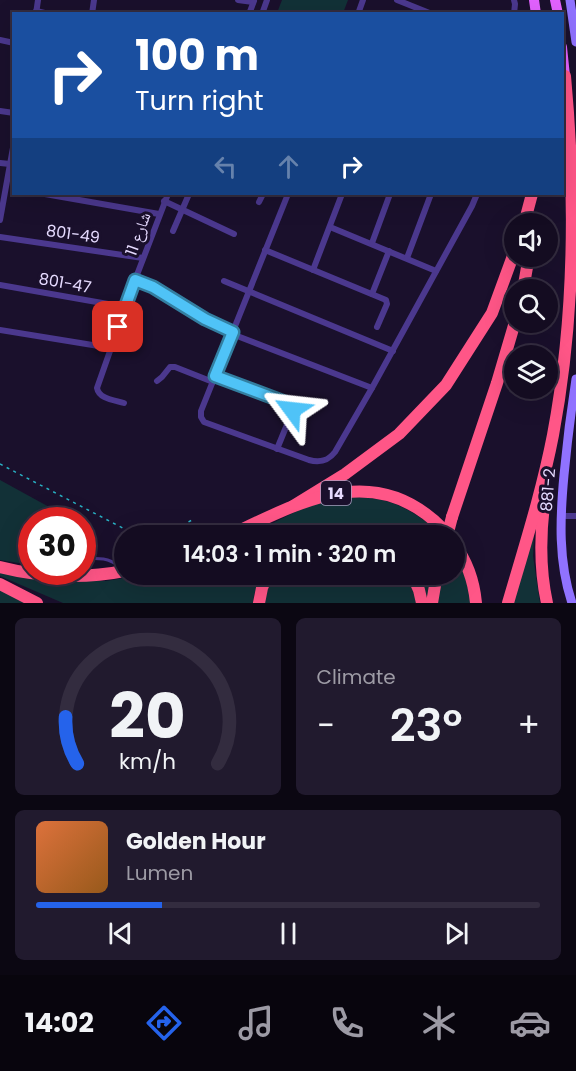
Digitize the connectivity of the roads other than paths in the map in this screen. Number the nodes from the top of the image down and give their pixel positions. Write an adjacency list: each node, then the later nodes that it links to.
1 (38, 0): 6 (street)
2 (238, 0): 5 (street)
3 (397, 0): 7 (street)
4 (570, 0): 8 (street)
5 (254, 1)
6 (36, 12)
7 (427, 12)
8 (576, 42)
9 (564, 62): 10 (main road)
10 (566, 76): 64 (highway)
11 (12, 153): 13 (street)
12 (0, 163): 13 (street)
13 (10, 164): 14 (street)
14 (6, 186): 15 (street); 30 (street)
15 (12, 188)
16 (51, 195): 33 (street)
17 (167, 195): 27 (street, شارع 11)
18 (189, 195): 29 (street)
19 (262, 195): 28 (street)
20 (288, 195): 40 (street)
21 (342, 195): 35 (street)
22 (390, 195): 39 (street)
23 (431, 195): 43 (street)
24 (477, 195): 46 (street)
25 (534, 195): 31 (highway)
26 (534, 195): 32 (highway)
27 (164, 201): 29 (street); 33 (street, شارع 11)
28 (259, 202)
29 (182, 210): 36 (street); 37 (street)
30 (1, 211): 34 (street)
31 (528, 213)
32 (533, 213)
33 (159, 214): 42 (street, شارع 11)
34 (0, 220)
35 (330, 227): 39 (street); 45 (street)
36 (173, 231)
37 (234, 234)
38 (0, 237): 42 (street, 801-49)
39 (372, 243): 41 (street)
40 (266, 250): 45 (street); 50 (street)
41 (389, 251): 43 (street); 51 (street)
42 (143, 258): 47 (street, شارع 11)
43 (407, 258): 46 (street)
44 (509, 267): 66 (highway)
45 (313, 270): 51 (street)
46 (436, 271): 58 (street)
47 (135, 280): 52 (street, شارع 11); 55 (street)
48 (224, 281): 50 (street)
49 (0, 285): 52 (street, 801-47)
50 (248, 292): 55 (street); 58 (street)
51 (372, 294): 53 (street)
52 (125, 307): 57 (street, شارع 11)
53 (377, 327)
54 (0, 330): 57 (street)
55 (232, 333): 59 (street); 62 (street)
56 (512, 333): 71 (highway, bridge)
57 (111, 348): 63 (street, شارع 11)
58 (393, 351): 62 (street)
59 (214, 379): 61 (street); 65 (street); 65 (street)
60 (576, 379): 67 (street, 881-2)
61 (157, 381)
62 (372, 388): 65 (street)
63 (124, 403)
64 (553, 435): 88 (highway); 89 (highway)
65 (277, 449)
66 (293, 506): 69 (highway, 14); 70 (highway, 14)
67 (561, 516): 68 (street); 90 (street, 881-2)
68 (576, 516)
69 (252, 525)
70 (437, 525)
71 (448, 525)
72 (96, 558): 73 (lane)
73 (114, 562)
74 (465, 563): 87 (highway)
75 (0, 567): 76 (highway)
76 (18, 570)
77 (114, 572): 78 (highway)
78 (96, 574)
79 (0, 585): 83 (highway)
80 (263, 585): 84 (highway)
81 (417, 585): 85 (highway)
82 (435, 585): 86 (highway)
83 (37, 603)
84 (259, 603)
85 (422, 603)
86 (432, 603)
87 (476, 603)
88 (508, 603)
89 (547, 603)
90 (572, 603)

